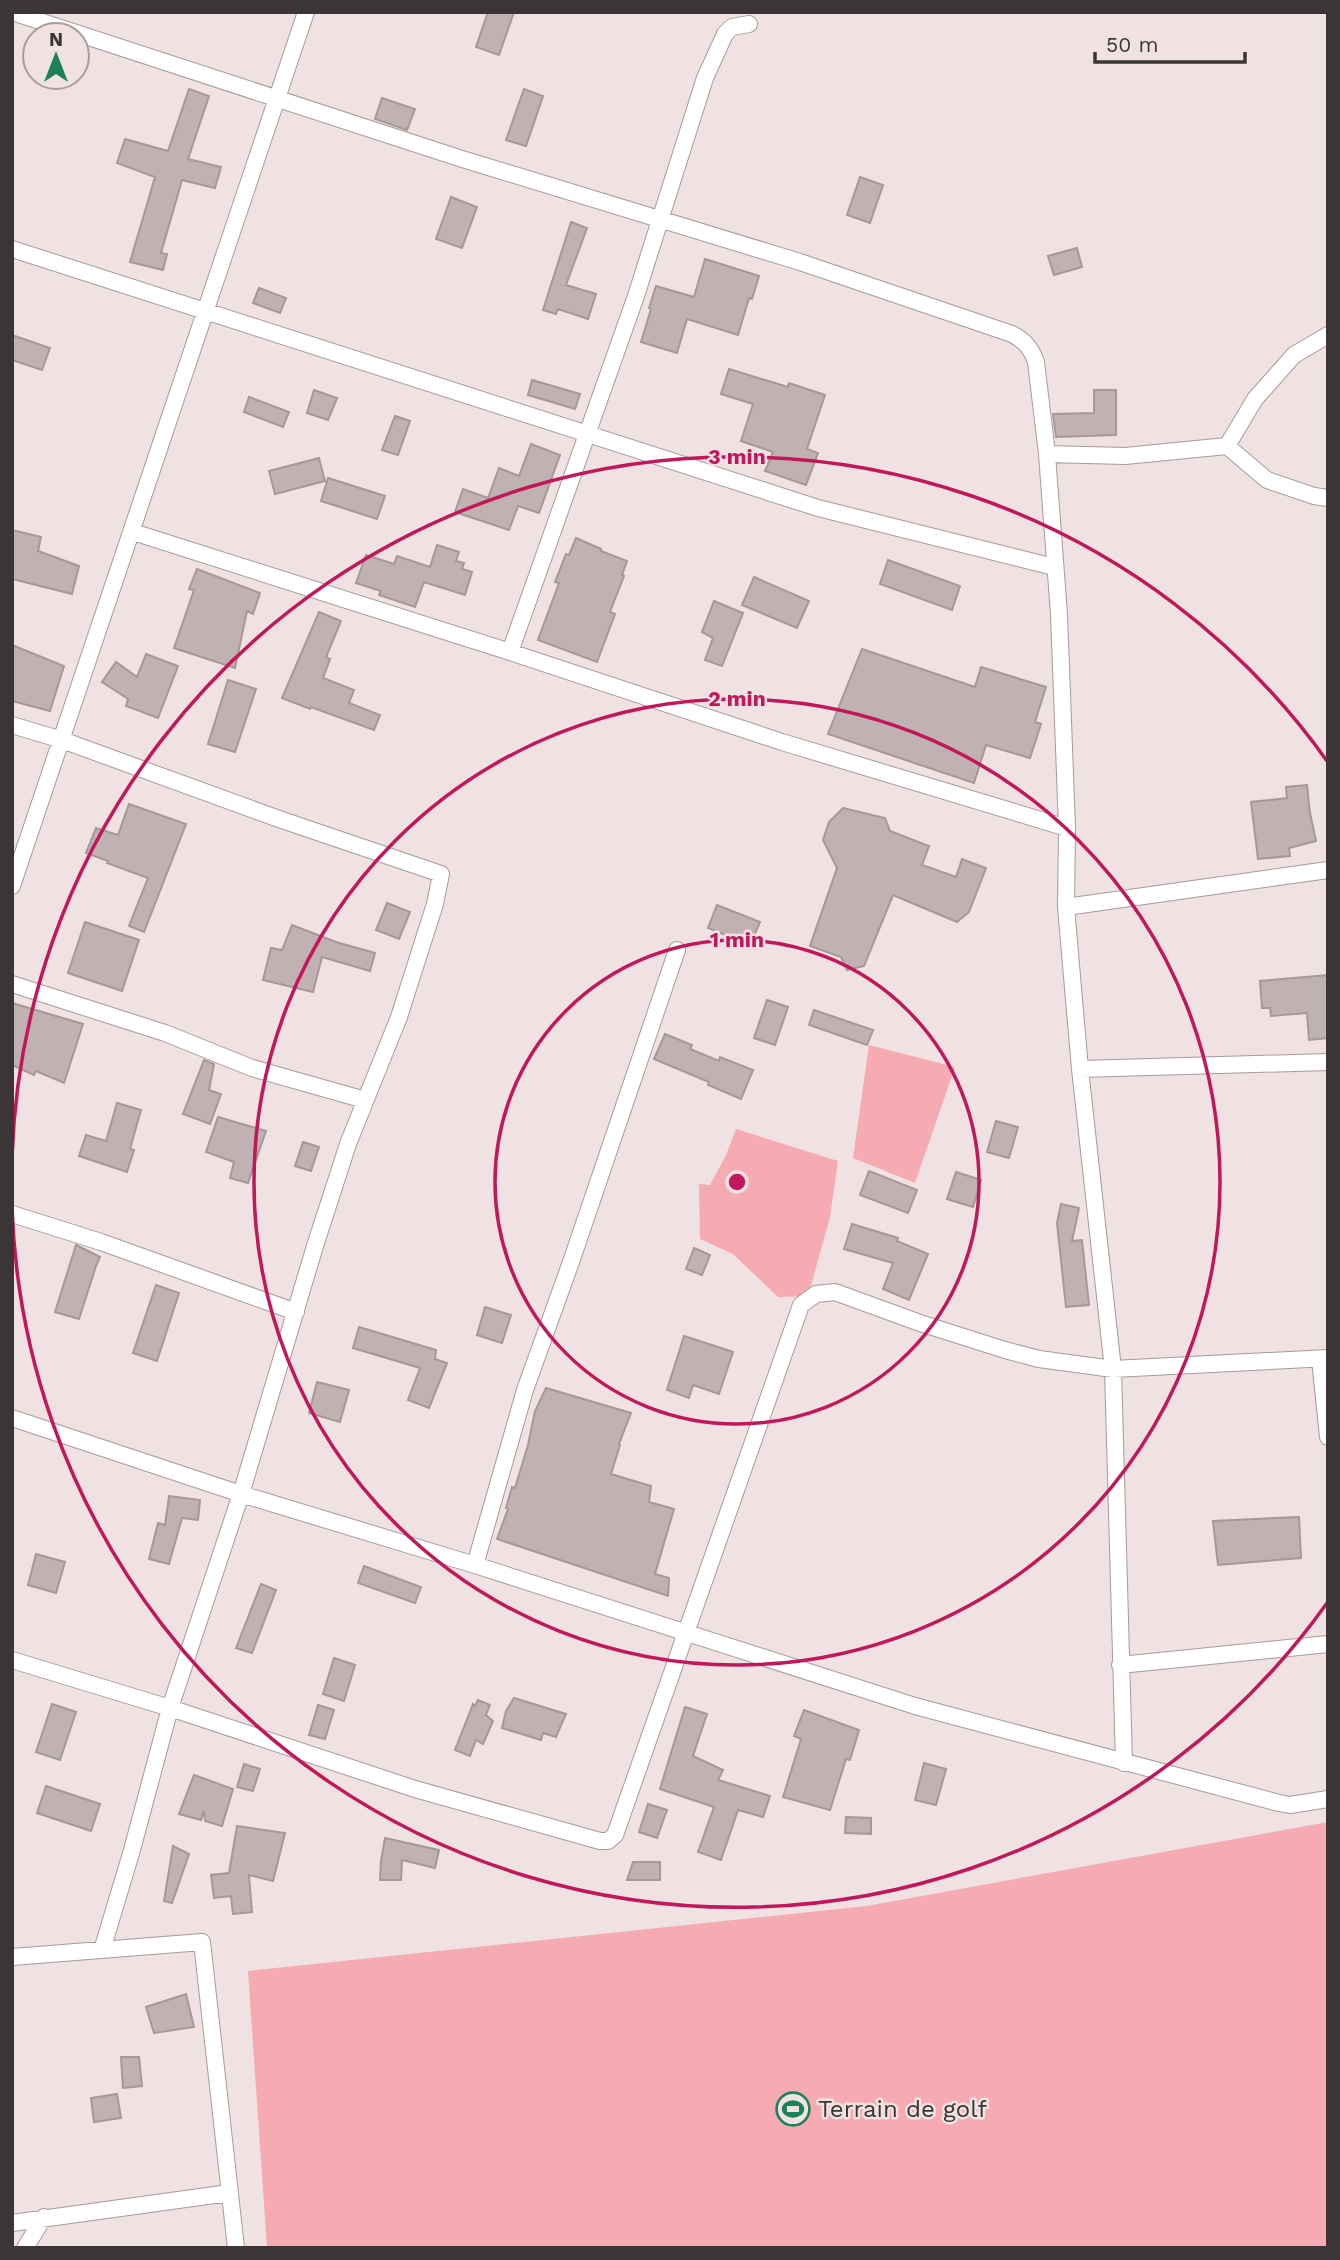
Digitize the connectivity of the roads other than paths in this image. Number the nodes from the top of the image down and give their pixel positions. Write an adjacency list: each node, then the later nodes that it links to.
1 (12, 12): 4 (street)
2 (306, 12): 4 (street)
3 (749, 24): 5 (street)
4 (278, 100): 5 (street); 7 (street)
5 (661, 219): 9 (street); 11 (street)
6 (12, 248): 7 (street)
7 (206, 310): 9 (street); 13 (street)
8 (1328, 335): 10 (street)
9 (588, 433): 14 (street); 15 (street)
10 (1227, 446): 11 (street); 12 (street)
11 (1047, 454): 14 (street)
12 (1328, 498)
13 (133, 532): 15 (street); 17 (street)
14 (1055, 567): 18 (street)
15 (510, 652): 18 (street)
16 (12, 725): 17 (street)
17 (62, 740): 20 (street); 26 (street)
18 (1067, 828): 21 (street)
19 (1328, 870): 21 (street)
20 (12, 886)
21 (1066, 907): 25 (street)
22 (677, 950): 34 (street)
23 (12, 985): 26 (street)
24 (1328, 1062): 25 (street)
25 (1080, 1069): 30 (street)
26 (365, 1100): 28 (street)
27 (12, 1214): 28 (street)
28 (296, 1312): 33 (street)
29 (1324, 1359): 30 (street); 32 (street)
30 (1113, 1368): 35 (street); 38 (street)
31 (12, 1418): 33 (street)
32 (1328, 1437)
33 (241, 1494): 34 (street); 39 (street)
34 (475, 1564): 35 (street)
35 (685, 1631): 39 (street); 40 (street)
36 (1328, 1644): 38 (street)
37 (12, 1660): 39 (street)
38 (1120, 1665): 40 (street)
39 (170, 1707): 42 (street)
40 (1124, 1763): 41 (street)
41 (1328, 1799)
42 (102, 1950): 43 (street); 44 (street)
43 (12, 1957)
44 (229, 2193): 45 (street); 48 (street)
45 (44, 2217): 46 (street); 47 (street)
46 (12, 2223)
47 (25, 2248)
48 (236, 2248)

